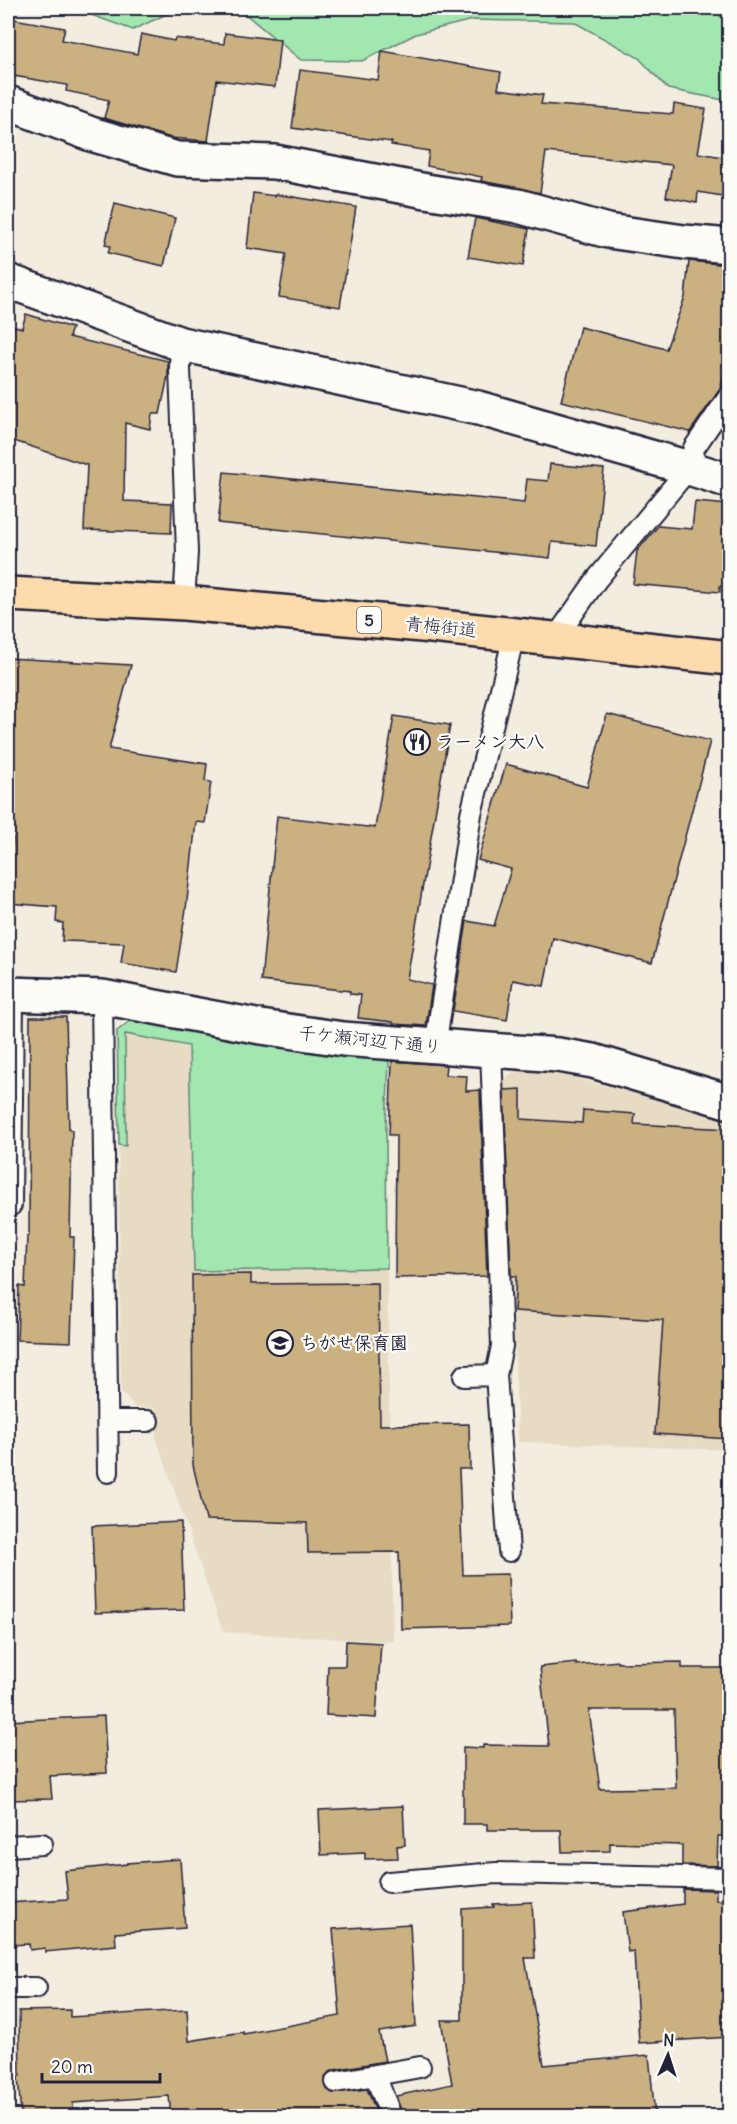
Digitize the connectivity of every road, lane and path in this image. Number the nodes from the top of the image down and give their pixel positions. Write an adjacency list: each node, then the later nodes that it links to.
1 (8, 103): 2 (street)
2 (729, 246)
3 (8, 281): 4 (street)
4 (181, 344): 6 (street); 9 (lane)
5 (729, 395): 6 (lane)
6 (689, 468): 7 (street); 11 (lane)
7 (729, 481)
8 (8, 594): 9 (main road, 青梅街道 / 5)
9 (184, 603): 10 (main road, 青梅街道 / 5)
10 (514, 635): 11 (main road, 青梅街道 / 5); 15 (lane)
11 (555, 639): 12 (main road, 青梅街道 / 5)
12 (729, 658)
13 (10, 994): 14 (street, 千ケ瀬河辺下通り); 18 (lane)
14 (102, 997): 15 (street, 千ケ瀬河辺下通り); 21 (lane)
15 (435, 1047): 16 (street, 千ケ瀬河辺下通り)
16 (491, 1050): 17 (street, 千ケ瀬河辺下通り); 19 (lane)
17 (729, 1102)
18 (11, 1205)
19 (496, 1375): 20 (lane); 24 (lane)
20 (464, 1376)
21 (108, 1421): 22 (lane); 23 (lane)
22 (148, 1421)
23 (108, 1472)
24 (509, 1551)
25 (42, 1844): 26 (lane)
26 (8, 1846)
27 (729, 1878): 28 (lane)
28 (389, 1882)
29 (8, 1988): 30 (lane)
30 (36, 1988)
31 (420, 2067): 32 (lane)
32 (375, 2075): 33 (lane); 34 (lane)
33 (336, 2082)
34 (392, 2116)

